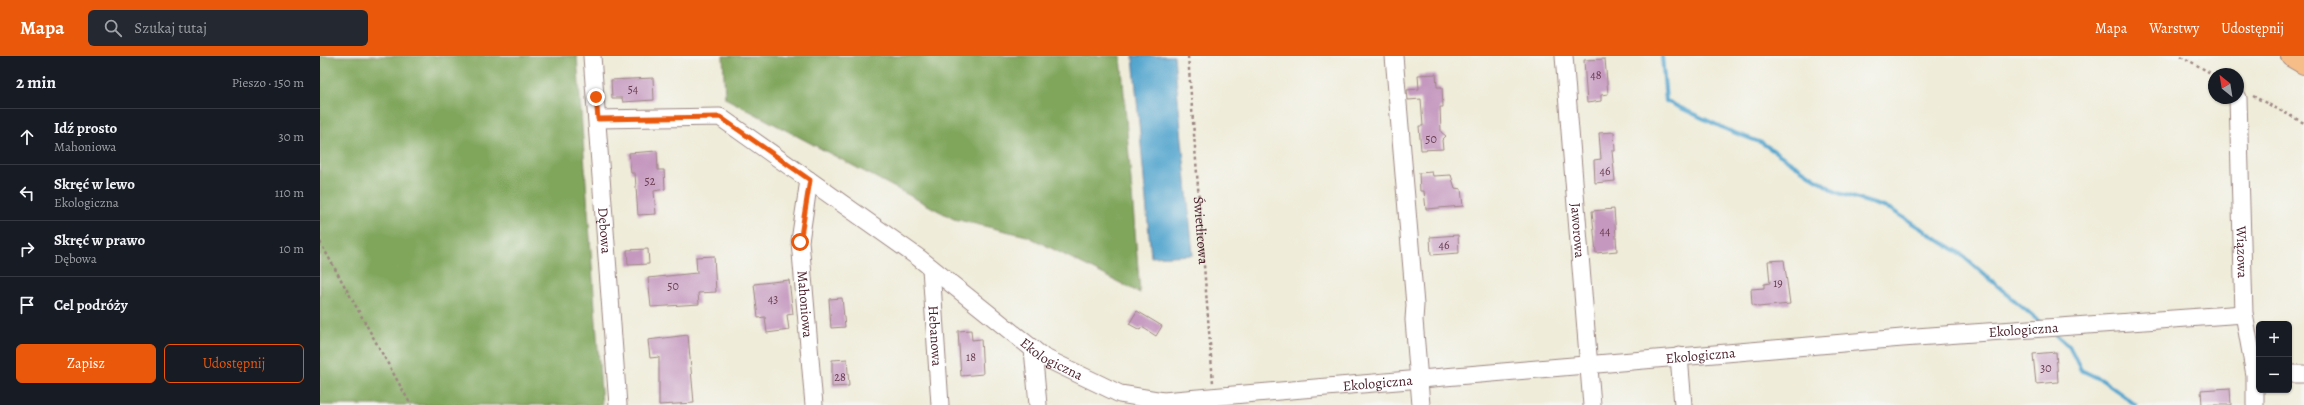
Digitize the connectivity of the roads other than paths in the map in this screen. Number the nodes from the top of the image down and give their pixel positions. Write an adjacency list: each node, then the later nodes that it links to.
1 (592, 56): 7 (street, Dębowa)
2 (1394, 56): 17 (street)
3 (1564, 56): 13 (street, Jaworowa)
4 (2292, 56): 5 (highway)
5 (2304, 63)
6 (2244, 104): 10 (street, Wiązowa)
7 (598, 119): 8 (street, Ekologiczna); 20 (street, Dębowa)
8 (810, 180): 9 (street, Ekologiczna); 21 (street, Mahoniowa)
9 (931, 268): 11 (street, Ekologiczna); 22 (street, Hebanowa)
10 (2244, 314): 12 (street, Ekologiczna); 14 (street, Wiązowa)
11 (1033, 349): 19 (street, Ekologiczna); 23 (street)
12 (1679, 356): 13 (street, Ekologiczna); 26 (street)
13 (1589, 364): 17 (street, Ekologiczna); 25 (street, Jaworowa)
14 (2256, 370)
15 (2292, 374): 16 (street)
16 (2304, 374)
17 (1419, 378): 19 (street, Ekologiczna); 24 (street)
18 (2256, 393): 27 (street, Wiązowa)
19 (1214, 401)
20 (618, 405)
21 (814, 405)
22 (940, 405)
23 (1038, 405)
24 (1421, 405)
25 (1592, 405)
26 (1683, 405)
27 (2256, 405)

